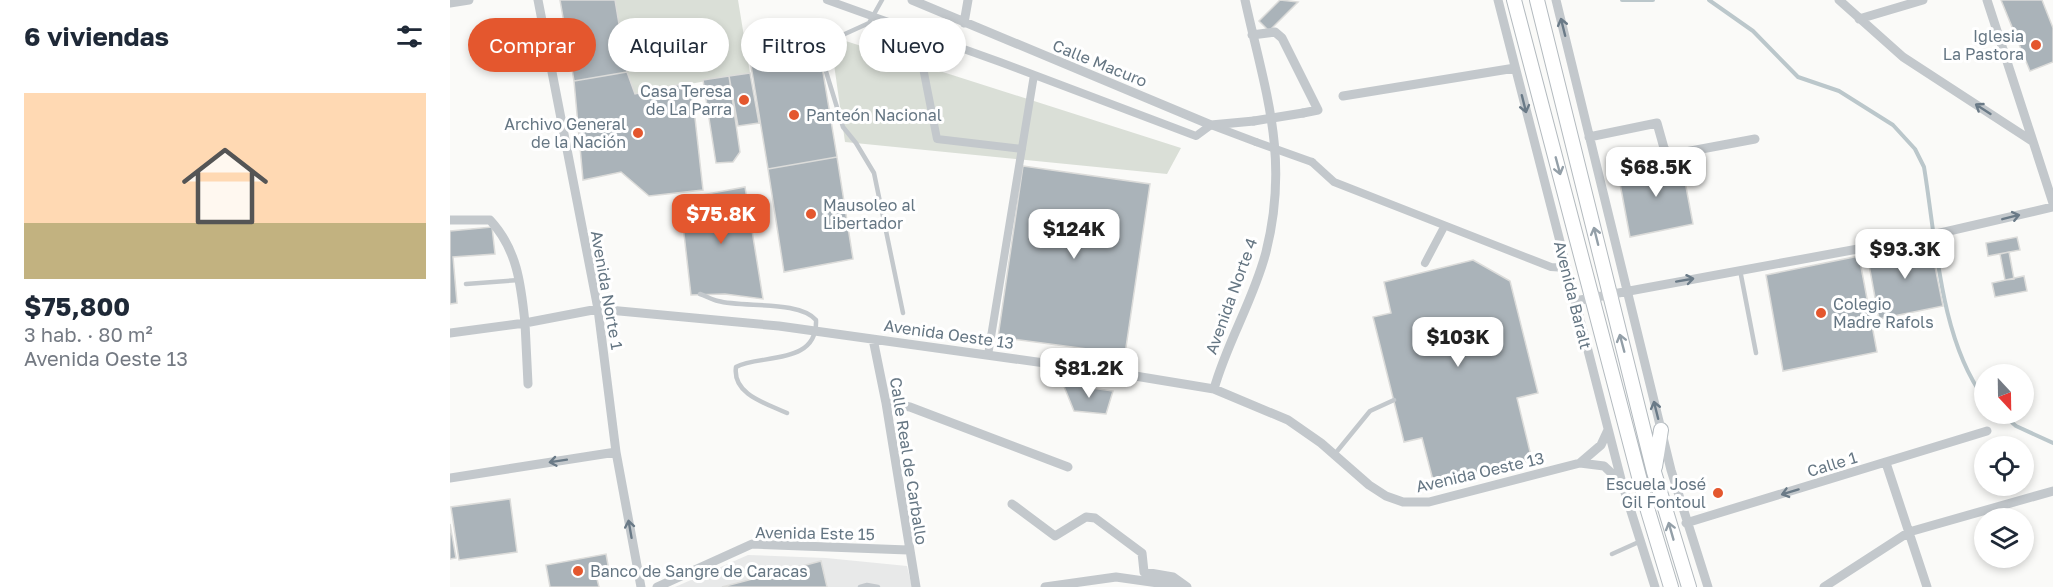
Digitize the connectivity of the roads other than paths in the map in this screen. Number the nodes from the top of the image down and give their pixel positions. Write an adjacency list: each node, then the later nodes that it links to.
1 (469, 0): 15 (street)
2 (538, 0): 46 (street, Avenida Norte 1)
3 (827, 0): 16 (street)
4 (882, 0): 16 (lane)
5 (912, 0): 18 (street, Calle Macuro)
6 (968, 0): 19 (street)
7 (1245, 0): 22 (street, Avenida Norte 4)
8 (1498, 0): 24 (street, Avenida Baralt)
9 (1515, 0): 44 (main road, Avenida Baralt, one-way to 44)
10 (1537, 0): 42 (main road, one-way to 10)
11 (1556, 0): 29 (street, one-way to 11)
12 (1839, 0): 20 (street)
13 (1923, 0): 20 (street)
14 (1987, 0): 31 (street)
15 (450, 3)
16 (873, 16): 17 (street); 47 (lane)
17 (878, 18)
18 (953, 18)
19 (965, 18)
20 (1859, 19): 31 (street, one-way to 20)
21 (966, 24): 28 (street, Calle Macuro)
22 (1252, 35): 28 (street, bridge); 55 (street, Avenida Norte 4)
23 (966, 50): 26 (street)
24 (1515, 68): 27 (street); 37 (street, Avenida Baralt, one-way to 37)
25 (924, 72): 32 (street)
26 (1034, 75): 28 (street); 32 (street)
27 (1343, 96)
28 (1211, 124): 35 (street, bridge)
29 (1589, 137): 30 (street); 41 (street)
30 (1755, 139)
31 (2032, 141): 33 (street)
32 (1022, 149): 53 (street)
33 (2053, 205): 38 (street, one-way to 33)
34 (450, 220): 39 (street)
35 (1444, 227): 36 (street); 37 (street)
36 (1425, 263)
37 (1566, 268): 45 (street, Avenida Baralt)
38 (1740, 270): 41 (street, one-way to 38); 52 (lane)
39 (519, 280): 40 (lane); 48 (street)
40 (466, 284)
41 (1627, 290): 42 (street); 60 (street, one-way to 41)
42 (1610, 293): 44 (street); 67 (main road, one-way to 42)
43 (700, 294): 49 (lane)
44 (1593, 297): 45 (street); 85 (main road, Avenida Baralt)
45 (1575, 301): 59 (street, Avenida Baralt)
46 (598, 309): 48 (street, Avenida Oeste 13); 49 (street, Avenida Oeste 13); 62 (street, Avenida Norte 1)
47 (903, 313)
48 (525, 323): 50 (street, Avenida Oeste 13); 54 (street)
49 (815, 332): 51 (street, Avenida Oeste 13); 58 (lane)
50 (450, 333)
51 (873, 339): 53 (street, Avenida Oeste 13); 57 (street, Calle Real de Carballo)
52 (1756, 353)
53 (988, 356): 55 (street, Avenida Oeste 13)
54 (528, 384)
55 (1214, 389): 63 (street, Avenida Oeste 13)
56 (1394, 400): 63 (lane)
57 (886, 403): 66 (street); 75 (street, Calle Real de Carballo)
58 (787, 413)
59 (1608, 430): 64 (street, Avenida Oeste 13); 69 (street, Avenida Baralt)
60 (1661, 430): 67 (main road); 72 (street)
61 (1987, 431): 65 (street, Calle 1)
62 (616, 452): 68 (street, one-way to 68); 77 (street, Avenida Norte 1, one-way to 62)
63 (1334, 455): 64 (street, Avenida Oeste 13)
64 (1580, 463): 69 (street, Avenida Oeste 13)
65 (1886, 463): 72 (street, Calle 1, one-way to 72); 73 (street)
66 (1068, 467)
67 (1654, 472): 86 (main road, one-way to 67)
68 (450, 477)
69 (1622, 483): 74 (street, Avenida Baralt)
70 (2053, 491): 73 (street)
71 (1012, 504): 83 (street)
72 (1686, 523): 87 (street)
73 (1909, 532): 88 (street); 89 (street)
74 (1641, 541): 76 (lane); 84 (street, Avenida Baralt)
75 (908, 550): 78 (street, Avenida Este 15); 81 (street, Calle Real de Carballo)
76 (1612, 554)
77 (640, 587)
78 (657, 587)
79 (860, 587): 80 (lane)
80 (878, 587)
81 (916, 587)
82 (1046, 587): 83 (street)
83 (1188, 587)
84 (1655, 587)
85 (1671, 587)
86 (1689, 587)
87 (1708, 587)
88 (1824, 587)
89 (1927, 587)

